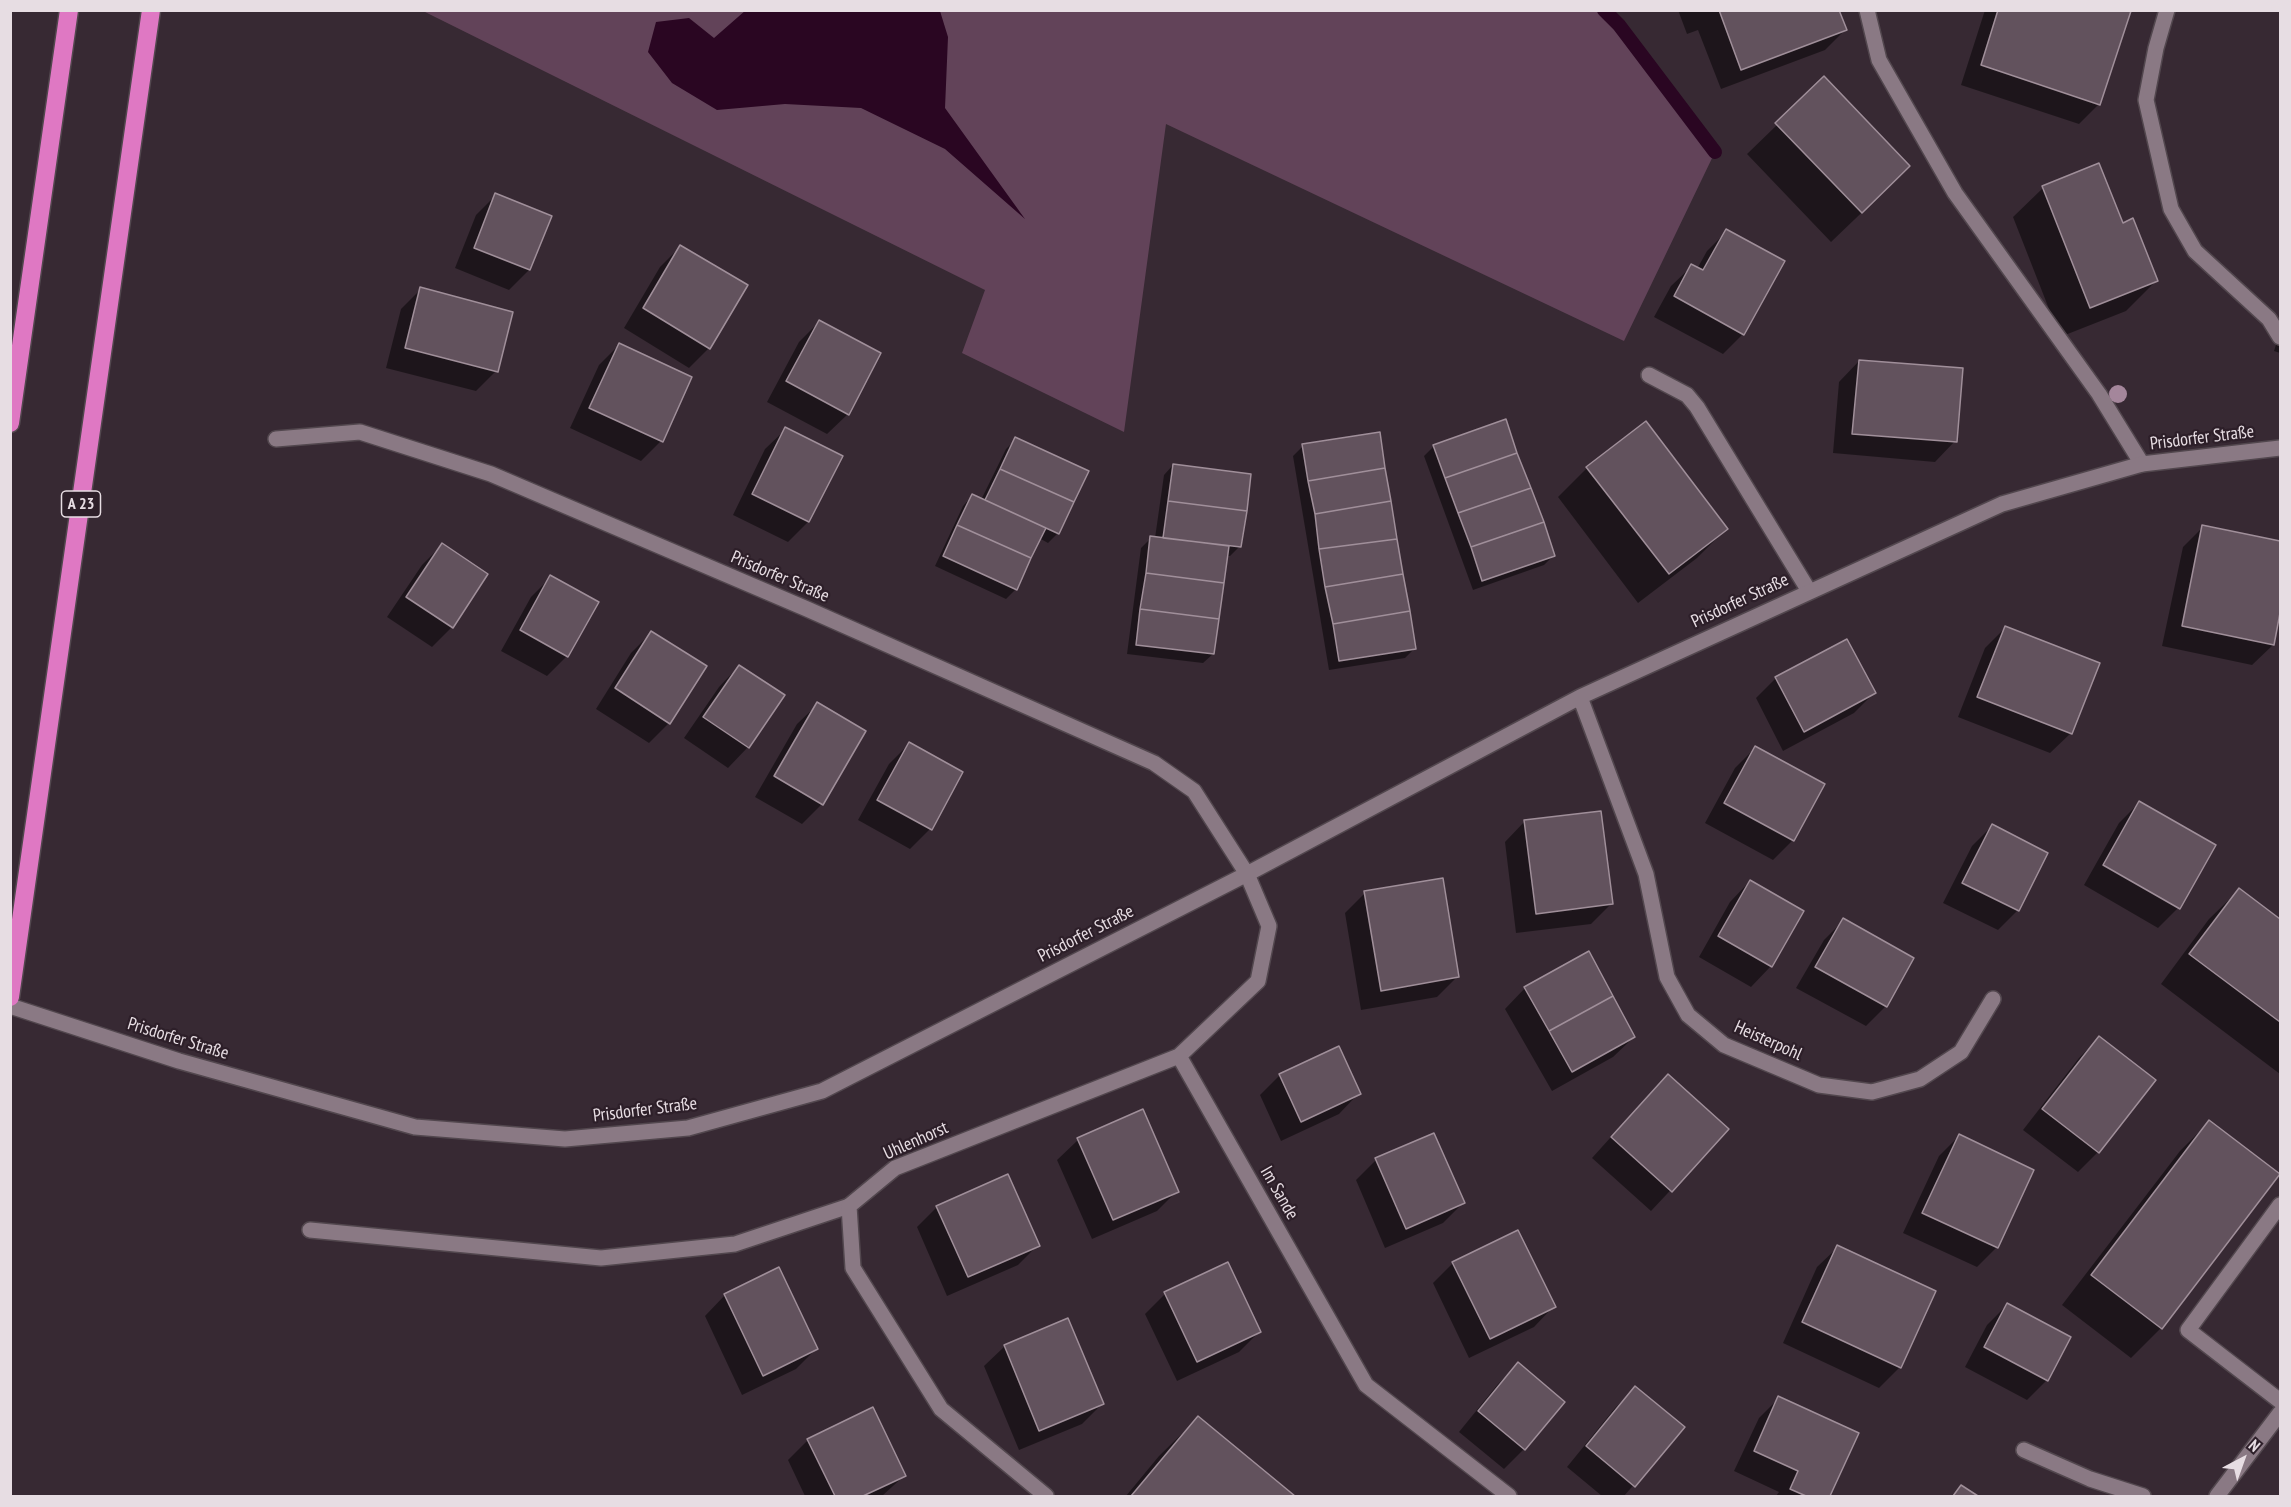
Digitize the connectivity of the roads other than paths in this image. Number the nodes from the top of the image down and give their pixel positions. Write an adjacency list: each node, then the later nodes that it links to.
1 (69, 10): 7 (highway)
2 (151, 10): 14 (highway, A 23)
3 (1867, 10): 10 (street)
4 (2167, 10): 5 (street)
5 (2280, 337)
6 (1649, 375): 11 (street)
7 (10, 423)
8 (276, 439): 13 (street, Prisdorfer Straße)
9 (2280, 448): 10 (street, Prisdorfer Straße)
10 (2142, 464): 11 (street, Prisdorfer Straße)
11 (1809, 591): 12 (street, Prisdorfer Straße)
12 (1580, 697): 13 (street, Prisdorfer Straße); 15 (street, Heisterpohl)
13 (1247, 874): 16 (street, Prisdorfer Straße); 17 (street)
14 (10, 997)
15 (1993, 999)
16 (10, 1006)
17 (1179, 1056): 19 (street, Uhlenhorst); 24 (street, Im Sande)
18 (2280, 1205): 21 (street)
19 (849, 1206): 20 (street); 25 (street)
20 (310, 1230)
21 (2280, 1401)
22 (2280, 1413): 27 (street)
23 (2024, 1450): 26 (street)
24 (1507, 1496)
25 (1046, 1497)
26 (2144, 1497)
27 (2217, 1497)

